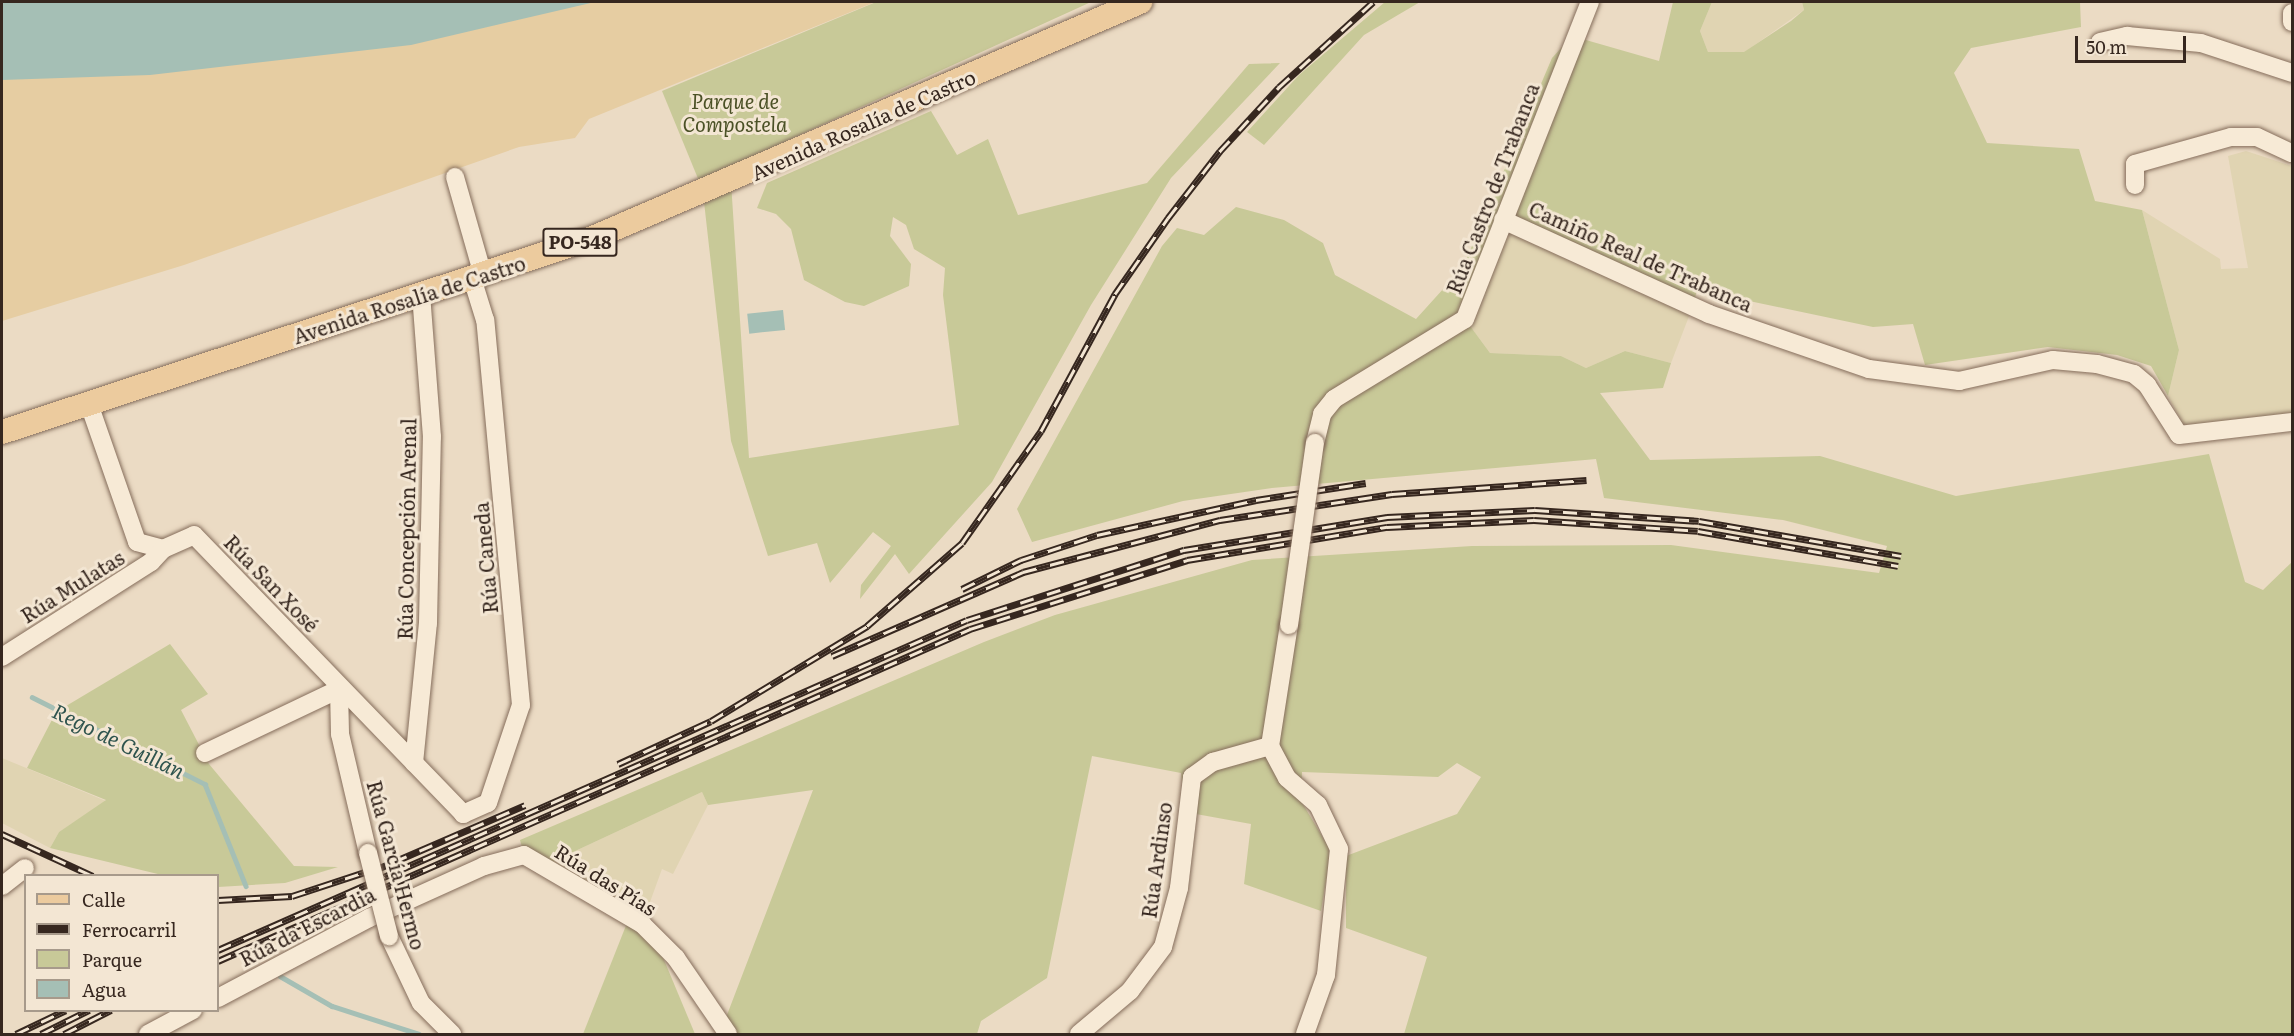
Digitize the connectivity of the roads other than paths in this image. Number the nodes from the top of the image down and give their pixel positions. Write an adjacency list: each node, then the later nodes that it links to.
1 (1140, 2): 11 (main road, Avenida Rosalía de Castro / PO-548)
2 (1590, 2): 10 (street, Rúa Castro de Trabanca)
3 (2292, 13): 4 (street)
4 (2292, 22)
5 (2100, 42): 6 (street)
6 (2292, 73)
7 (2291, 146): 9 (street)
8 (454, 177): 11 (street, Rúa Caneda)
9 (2135, 185)
10 (1503, 220): 14 (street, Camiño Real de Trabanca); 19 (street, Rúa Castro de Trabanca, bridge)
11 (477, 277): 12 (main road, Avenida Rosalía de Castro / PO-548); 22 (street, Rúa Caneda)
12 (422, 295): 13 (main road, Avenida Rosalía de Castro / PO-548); 21 (street, Rúa Concepción Arenal)
13 (89, 404): 15 (main road, Avenida Rosalía de Castro / PO-548); 16 (street)
14 (2292, 422)
15 (2, 432)
16 (163, 549): 17 (street, Rúa Mulatas); 18 (street, Rúa San Xosé)
17 (2, 657)
18 (339, 689): 20 (street); 21 (street, Rúa San Xosé); 29 (street, Rúa García Hermo, bridge)
19 (1270, 746): 31 (street, Rúa Ardinso); 32 (street)
20 (205, 753)
21 (414, 763): 22 (street, Rúa San Xosé)
22 (463, 814)
23 (484, 866): 26 (street, Rúa da Escardia); 30 (street, Rúa das Pías)
24 (25, 868): 25 (street)
25 (2, 886)
26 (219, 997)
27 (191, 1012): 28 (street)
28 (148, 1035)
29 (452, 1035)
30 (728, 1035)
31 (1079, 1035)
32 (1305, 1035)

